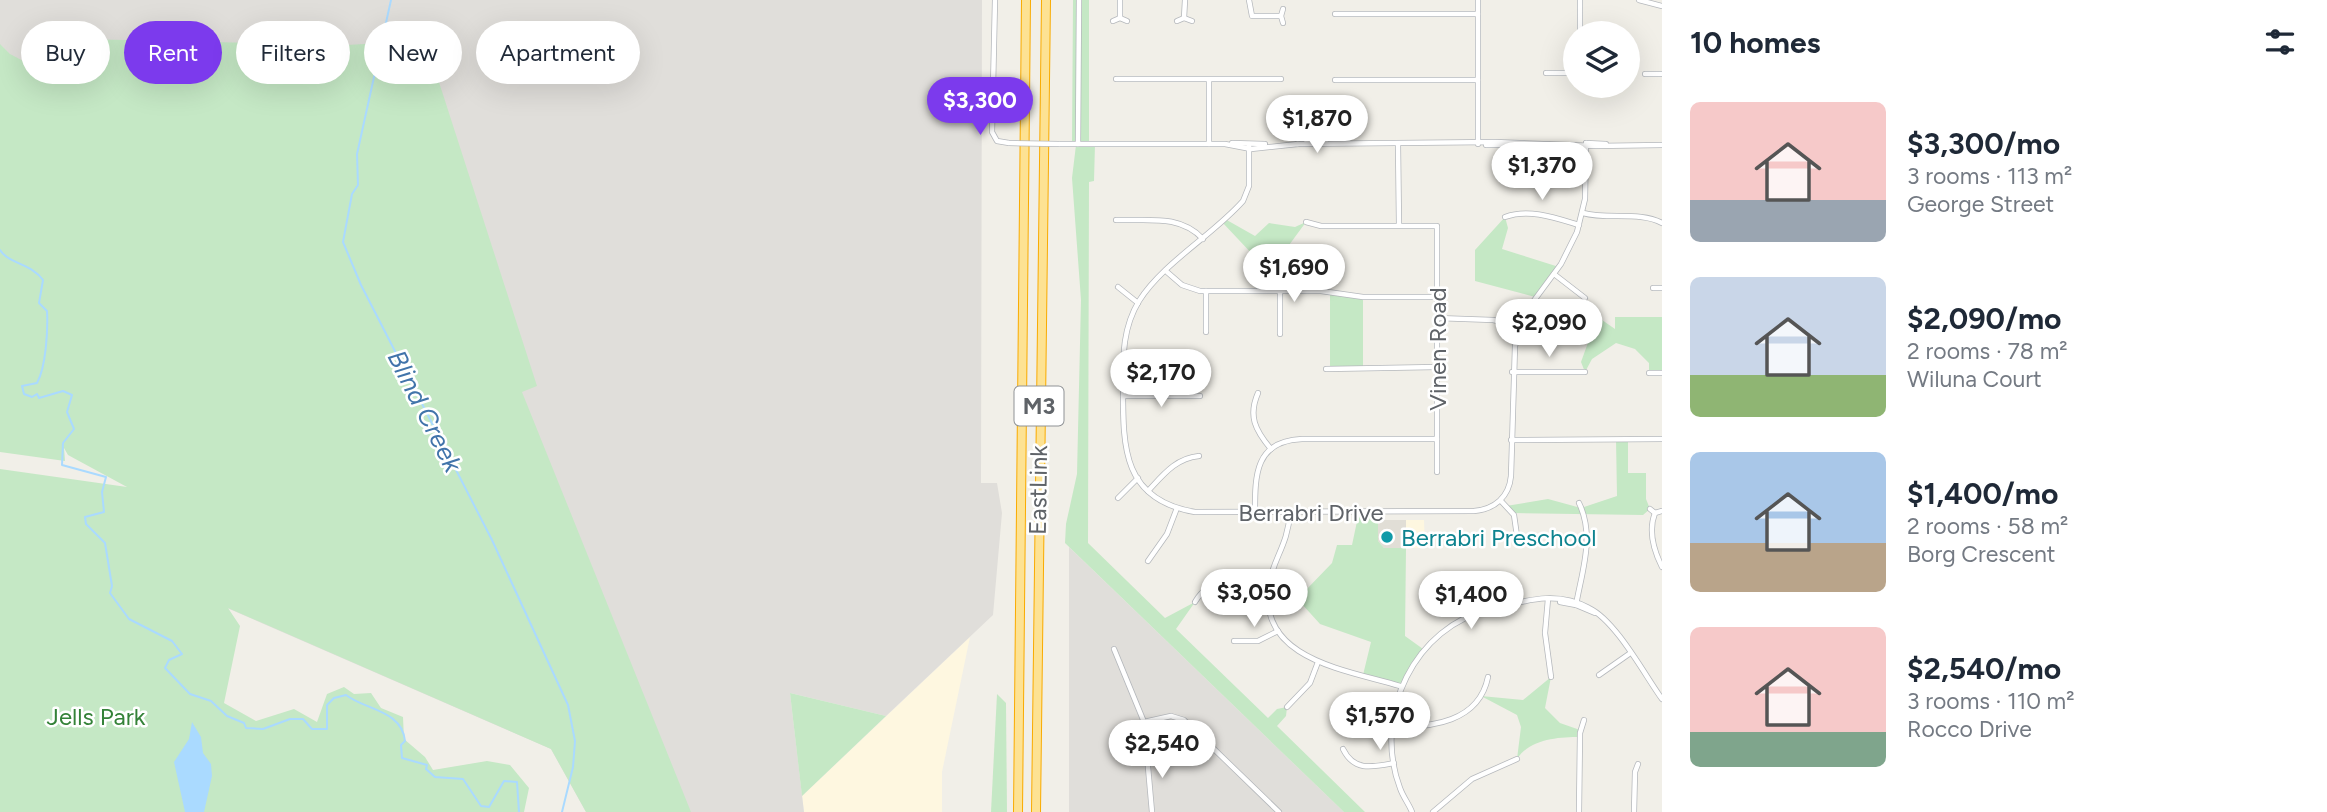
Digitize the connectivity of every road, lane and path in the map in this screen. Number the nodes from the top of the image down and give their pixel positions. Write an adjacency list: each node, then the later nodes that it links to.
1 (995, 0): 33 (street, bridge)
2 (1026, 0): 115 (highway, EastLink / M3)
3 (1046, 0): 116 (highway, EastLink / M3)
4 (1079, 0): 33 (street)
5 (1120, 0): 16 (street)
6 (1185, 0): 17 (street)
7 (1249, 0): 15 (street)
8 (1478, 0): 14 (street)
9 (1580, 0): 22 (street)
10 (1639, 0): 11 (street)
11 (1662, 6)
12 (1283, 9): 15 (street)
13 (1335, 14): 14 (street)
14 (1478, 14): 32 (street)
15 (1280, 16): 23 (street)
16 (1120, 18): 18 (street); 19 (street)
17 (1185, 18): 20 (street); 21 (street)
18 (1113, 21)
19 (1127, 21)
20 (1177, 21)
21 (1192, 21)
22 (1580, 21)
23 (1283, 23)
24 (1546, 73): 25 (street)
25 (1563, 73)
26 (1646, 74): 27 (street)
27 (1662, 74)
28 (1116, 79): 30 (street)
29 (1281, 79): 30 (street)
30 (1209, 80): 34 (street)
31 (1335, 80): 32 (street)
32 (1478, 80): 36 (street)
33 (1078, 144): 34 (street)
34 (1209, 144): 39 (street)
35 (1398, 144): 36 (street); 39 (street); 45 (street)
36 (1478, 144): 37 (street)
37 (1586, 145): 38 (street); 40 (street)
38 (1662, 145)
39 (1249, 147): 47 (street, Berrabri Drive)
40 (1583, 214): 44 (street); 46 (street)
41 (1505, 217): 46 (street)
42 (1116, 220): 47 (street)
43 (1306, 222): 45 (street)
44 (1662, 223)
45 (1399, 226): 55 (street, Vinen Road)
46 (1579, 226): 49 (street)
47 (1203, 239): 48 (street, Berrabri Drive)
48 (1167, 272): 53 (street); 57 (street, Berrabri Drive)
49 (1554, 274): 56 (street); 59 (street)
50 (1118, 288): 57 (street)
51 (1653, 288): 52 (street)
52 (1662, 288)
53 (1206, 291): 54 (street); 60 (street)
54 (1280, 292): 55 (street); 61 (street)
55 (1437, 297): 58 (street, Vinen Road)
56 (1586, 298)
57 (1138, 303): 69 (street, Berrabri Drive)
58 (1437, 318): 59 (street); 62 (street, Vinen Road)
59 (1520, 326): 64 (street)
60 (1206, 332)
61 (1280, 334)
62 (1437, 367): 63 (street); 71 (street, Vinen Road)
63 (1326, 369)
64 (1512, 372): 65 (street); 73 (street)
65 (1585, 372)
66 (1649, 373): 67 (street)
67 (1662, 373)
68 (1258, 393): 74 (street)
69 (1123, 396): 70 (street); 77 (street, Berrabri Drive)
70 (1200, 396)
71 (1437, 439): 74 (street); 76 (street, Vinen Road)
72 (1662, 439): 73 (street)
73 (1511, 440): 80 (street)
74 (1270, 449): 85 (street)
75 (1199, 456): 78 (street)
76 (1437, 472)
77 (1138, 478): 78 (street, Berrabri Drive); 79 (street)
78 (1148, 491): 82 (street, Berrabri Drive)
79 (1118, 498)
80 (1501, 501): 86 (street, Berrabri Drive); 88 (street)
81 (1579, 503): 95 (street)
82 (1177, 508): 85 (street, Berrabri Drive); 89 (street)
83 (1650, 509): 87 (street)
84 (1662, 511): 87 (street)
85 (1255, 512): 86 (street, Berrabri Drive)
86 (1290, 512): 92 (street)
87 (1656, 513): 90 (street)
88 (1517, 536)
89 (1148, 561)
90 (1662, 568)
91 (1449, 575): 96 (street)
92 (1269, 584): 94 (street); 97 (street)
93 (1548, 599): 95 (street); 96 (street); 104 (street)
94 (1195, 602)
95 (1577, 603): 100 (street)
96 (1482, 609): 105 (street)
97 (1278, 631): 98 (street); 101 (street)
98 (1234, 641)
99 (1114, 649): 109 (street)
100 (1629, 654): 102 (street); 106 (street)
101 (1318, 662): 105 (street); 107 (street)
102 (1599, 675)
103 (1488, 677): 110 (street)
104 (1551, 677)
105 (1400, 686): 110 (street)
106 (1661, 696)
107 (1287, 707)
108 (1584, 720): 121 (street)
109 (1144, 722): 117 (street); 118 (street)
110 (1394, 726): 113 (street)
111 (1343, 748): 113 (street)
112 (1517, 759): 120 (street)
113 (1394, 763): 119 (street)
114 (1638, 764): 122 (street)
115 (1018, 812)
116 (1036, 812)
117 (1152, 812)
118 (1279, 812)
119 (1412, 812)
120 (1433, 812)
121 (1579, 812)
122 (1634, 812)

